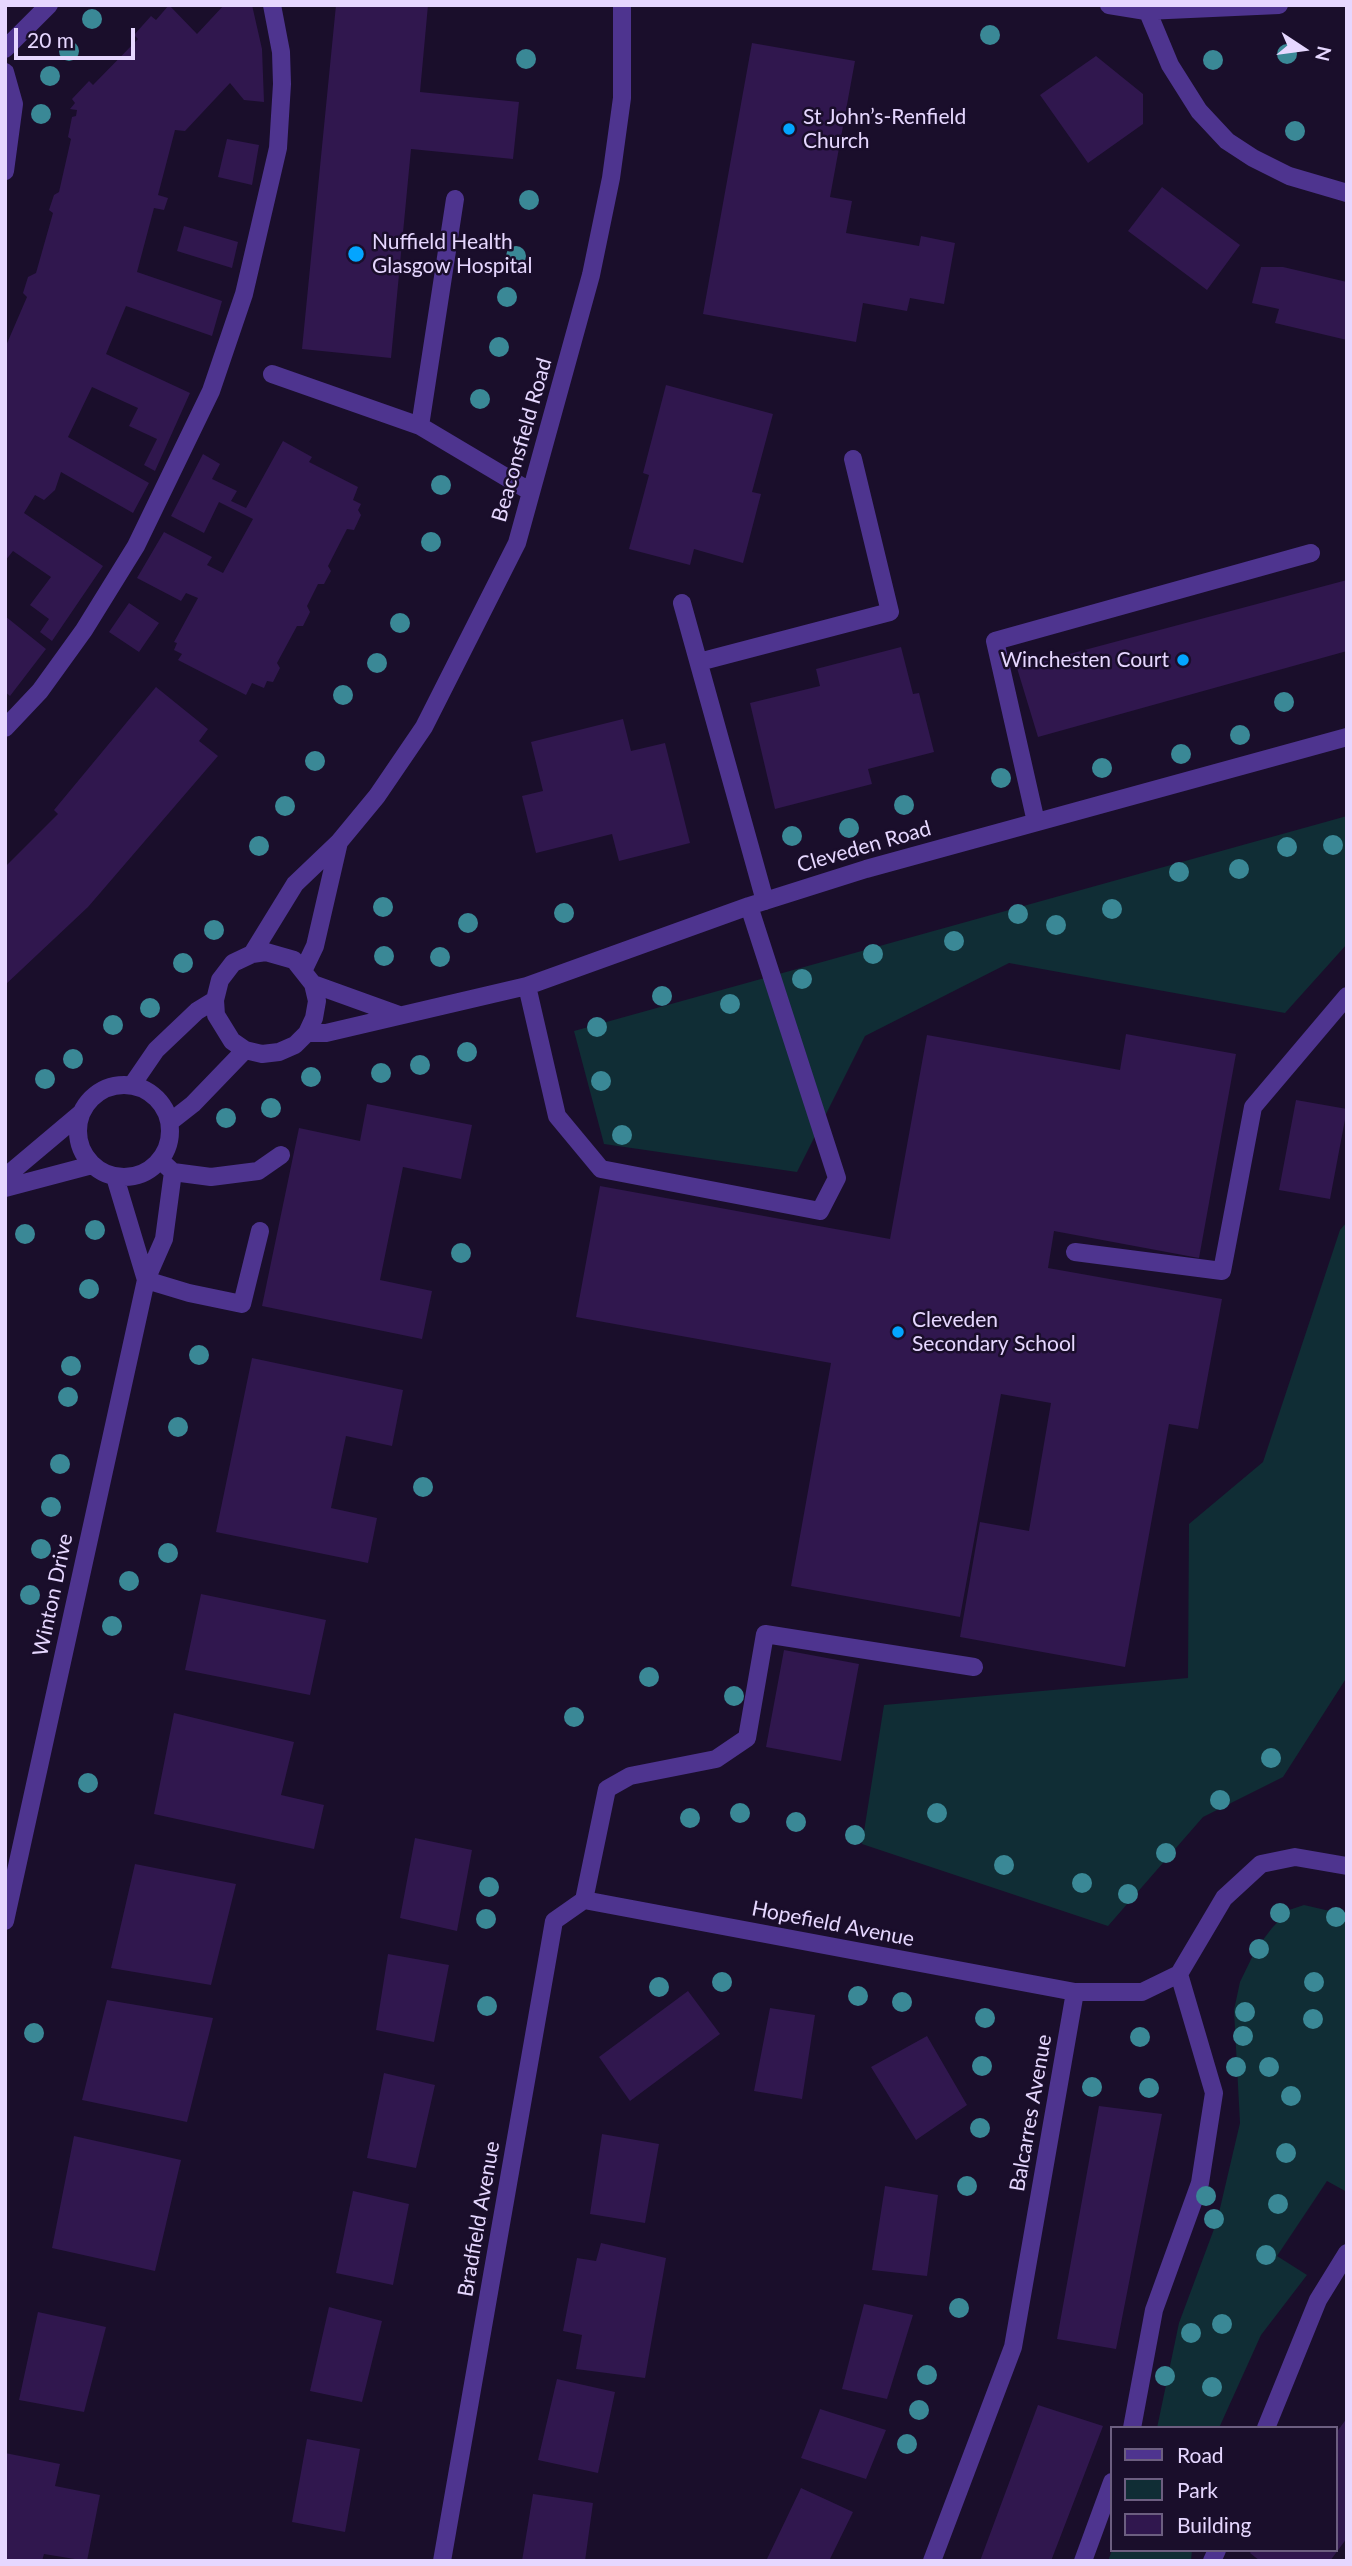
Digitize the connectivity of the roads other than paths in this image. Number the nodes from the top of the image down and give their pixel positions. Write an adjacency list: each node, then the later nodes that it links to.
1 (49, 5): 7 (street)
2 (272, 5): 19 (street)
3 (622, 5): 15 (street, Beaconsfield Road)
4 (1110, 5): 6 (street)
5 (1279, 5): 6 (street)
6 (1146, 8): 10 (street)
7 (5, 50)
8 (5, 72): 9 (street)
9 (5, 171)
10 (1347, 193)
11 (455, 199): 13 (street)
12 (272, 374): 13 (street)
13 (420, 426): 15 (street)
14 (853, 459): 18 (street)
15 (531, 492): 22 (street, Beaconsfield Road)
16 (1311, 553): 21 (street)
17 (682, 603): 18 (street)
18 (699, 662): 23 (street)
19 (5, 729)
20 (1347, 737): 21 (street, Cleveden Road)
21 (1036, 822): 23 (street, Cleveden Road)
22 (340, 842): 24 (street, Beaconsfield Road); 25 (street, Beaconsfield Road)
23 (757, 903): 26 (street, Cleveden Road); 26 (street)
24 (252, 954): 25 (street); 28 (street)
25 (309, 977): 29 (street); 30 (street)
26 (527, 986): 29 (street, Cleveden Road)
27 (1347, 996): 42 (street)
28 (215, 1000): 31 (street); 32 (street)
29 (399, 1015): 30 (street, Cleveden Road)
30 (307, 1033): 31 (street, Cleveden Road)
31 (246, 1050): 34 (street)
32 (132, 1085): 33 (street); 34 (street)
33 (80, 1114): 36 (street); 38 (street)
34 (170, 1122): 37 (street)
35 (281, 1156): 37 (street)
36 (92, 1166): 39 (street); 40 (street)
37 (166, 1166): 39 (street); 43 (street, Winton Drive)
38 (5, 1177)
39 (114, 1177): 43 (street, Winton Drive)
40 (5, 1188)
41 (260, 1231): 43 (street)
42 (1075, 1252)
43 (146, 1280): 47 (street, Winton Drive)
44 (974, 1667): 46 (street)
45 (1347, 1866): 48 (street)
46 (584, 1900): 49 (street, Hopefield Avenue); 54 (street, Bradfield Avenue)
47 (5, 1921)
48 (1179, 1974): 49 (street); 51 (street)
49 (1075, 1992): 55 (street, Balcarres Avenue)
50 (1347, 2253): 52 (street)
51 (1132, 2426)
52 (1267, 2426)
53 (1110, 2487): 56 (street)
54 (442, 2561)
55 (932, 2561)
56 (1083, 2561)

